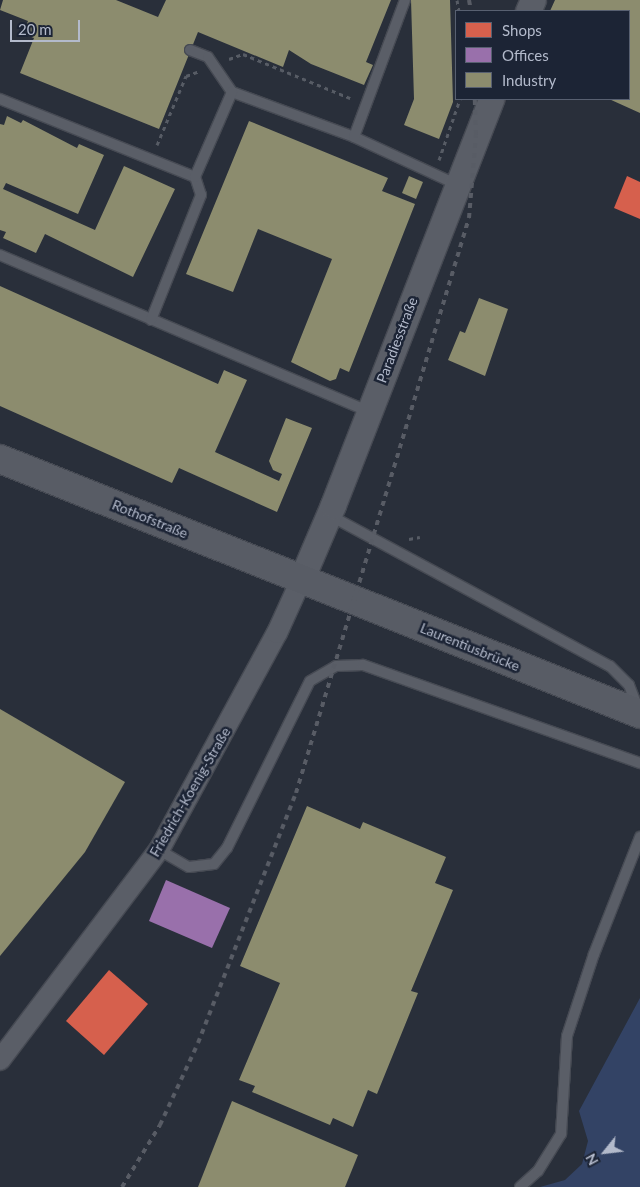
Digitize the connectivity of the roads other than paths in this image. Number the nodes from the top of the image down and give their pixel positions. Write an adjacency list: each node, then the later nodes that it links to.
1 (405, 0): 6 (lane)
2 (190, 50): 3 (lane)
3 (232, 92): 6 (lane); 7 (lane)
4 (0, 98): 7 (lane)
5 (491, 100): 8 (street, Paradiesstraße)
6 (354, 137): 8 (lane)
7 (196, 177): 10 (lane)
8 (458, 185): 11 (street, Paradiesstraße)
9 (0, 255): 10 (lane)
10 (151, 320): 11 (lane)
11 (369, 412): 13 (street, Paradiesstraße)
12 (0, 459): 14 (main road, Rothofstraße)
13 (329, 514): 14 (street, Paradiesstraße); 15 (lane)
14 (300, 580): 15 (main road, Laurentiusbrücke); 18 (street, Friedrich-Koenig-Straße)
15 (640, 714)
16 (640, 763): 18 (lane)
17 (640, 836): 20 (lane)
18 (159, 850): 19 (street, Friedrich-Koenig-Straße)
19 (0, 1060)
20 (520, 1187)

